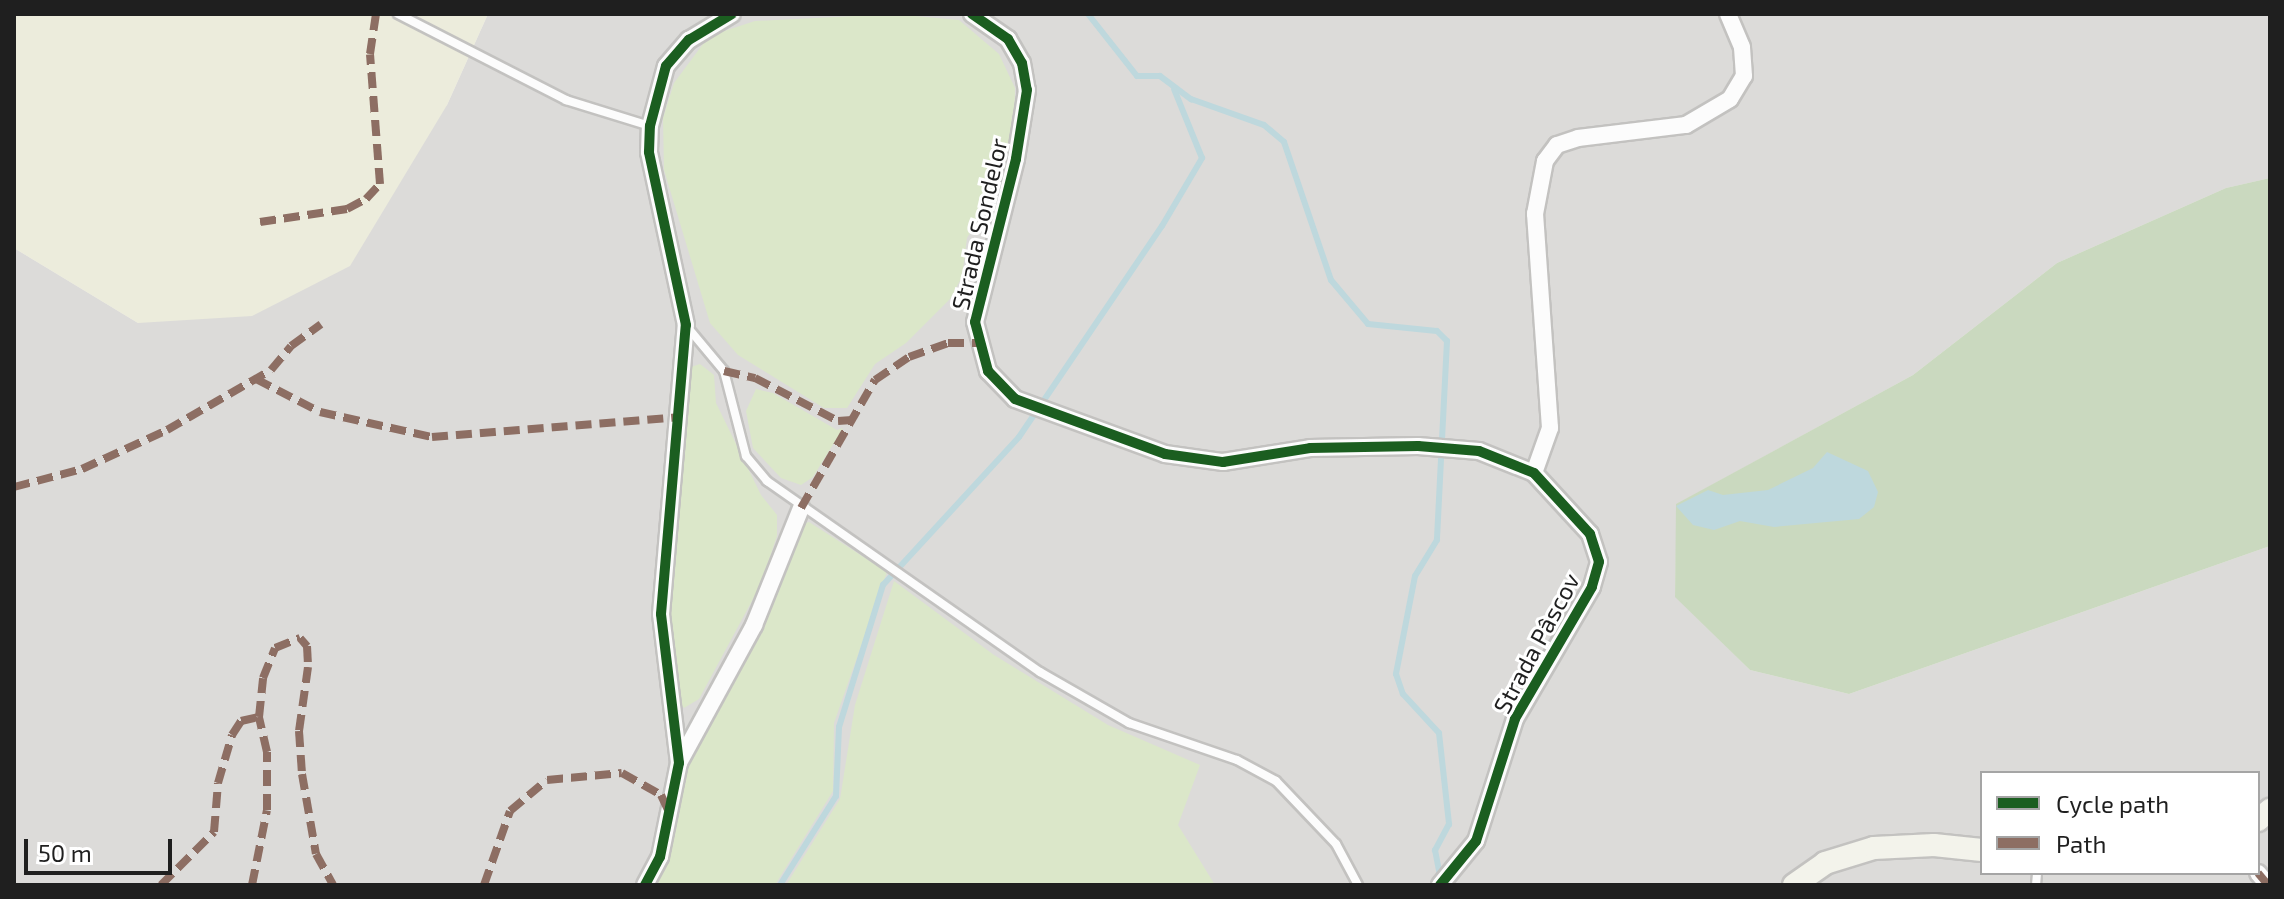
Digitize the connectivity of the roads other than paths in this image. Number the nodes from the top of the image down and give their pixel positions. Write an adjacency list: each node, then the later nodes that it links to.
1 (398, 14): 5 (lane)
2 (732, 14): 5 (street)
3 (972, 14): 7 (street, Strada Sondelor)
4 (1728, 14): 7 (street)
5 (650, 126): 6 (street)
6 (686, 325): 8 (lane); 9 (street)
7 (1534, 473): 13 (street, Strada Pâscov)
8 (801, 508): 9 (street); 12 (lane)
9 (679, 763): 11 (street)
10 (1980, 850): 14 (main road)
11 (645, 885)
12 (1358, 885)
13 (1440, 885)
14 (1794, 885)

